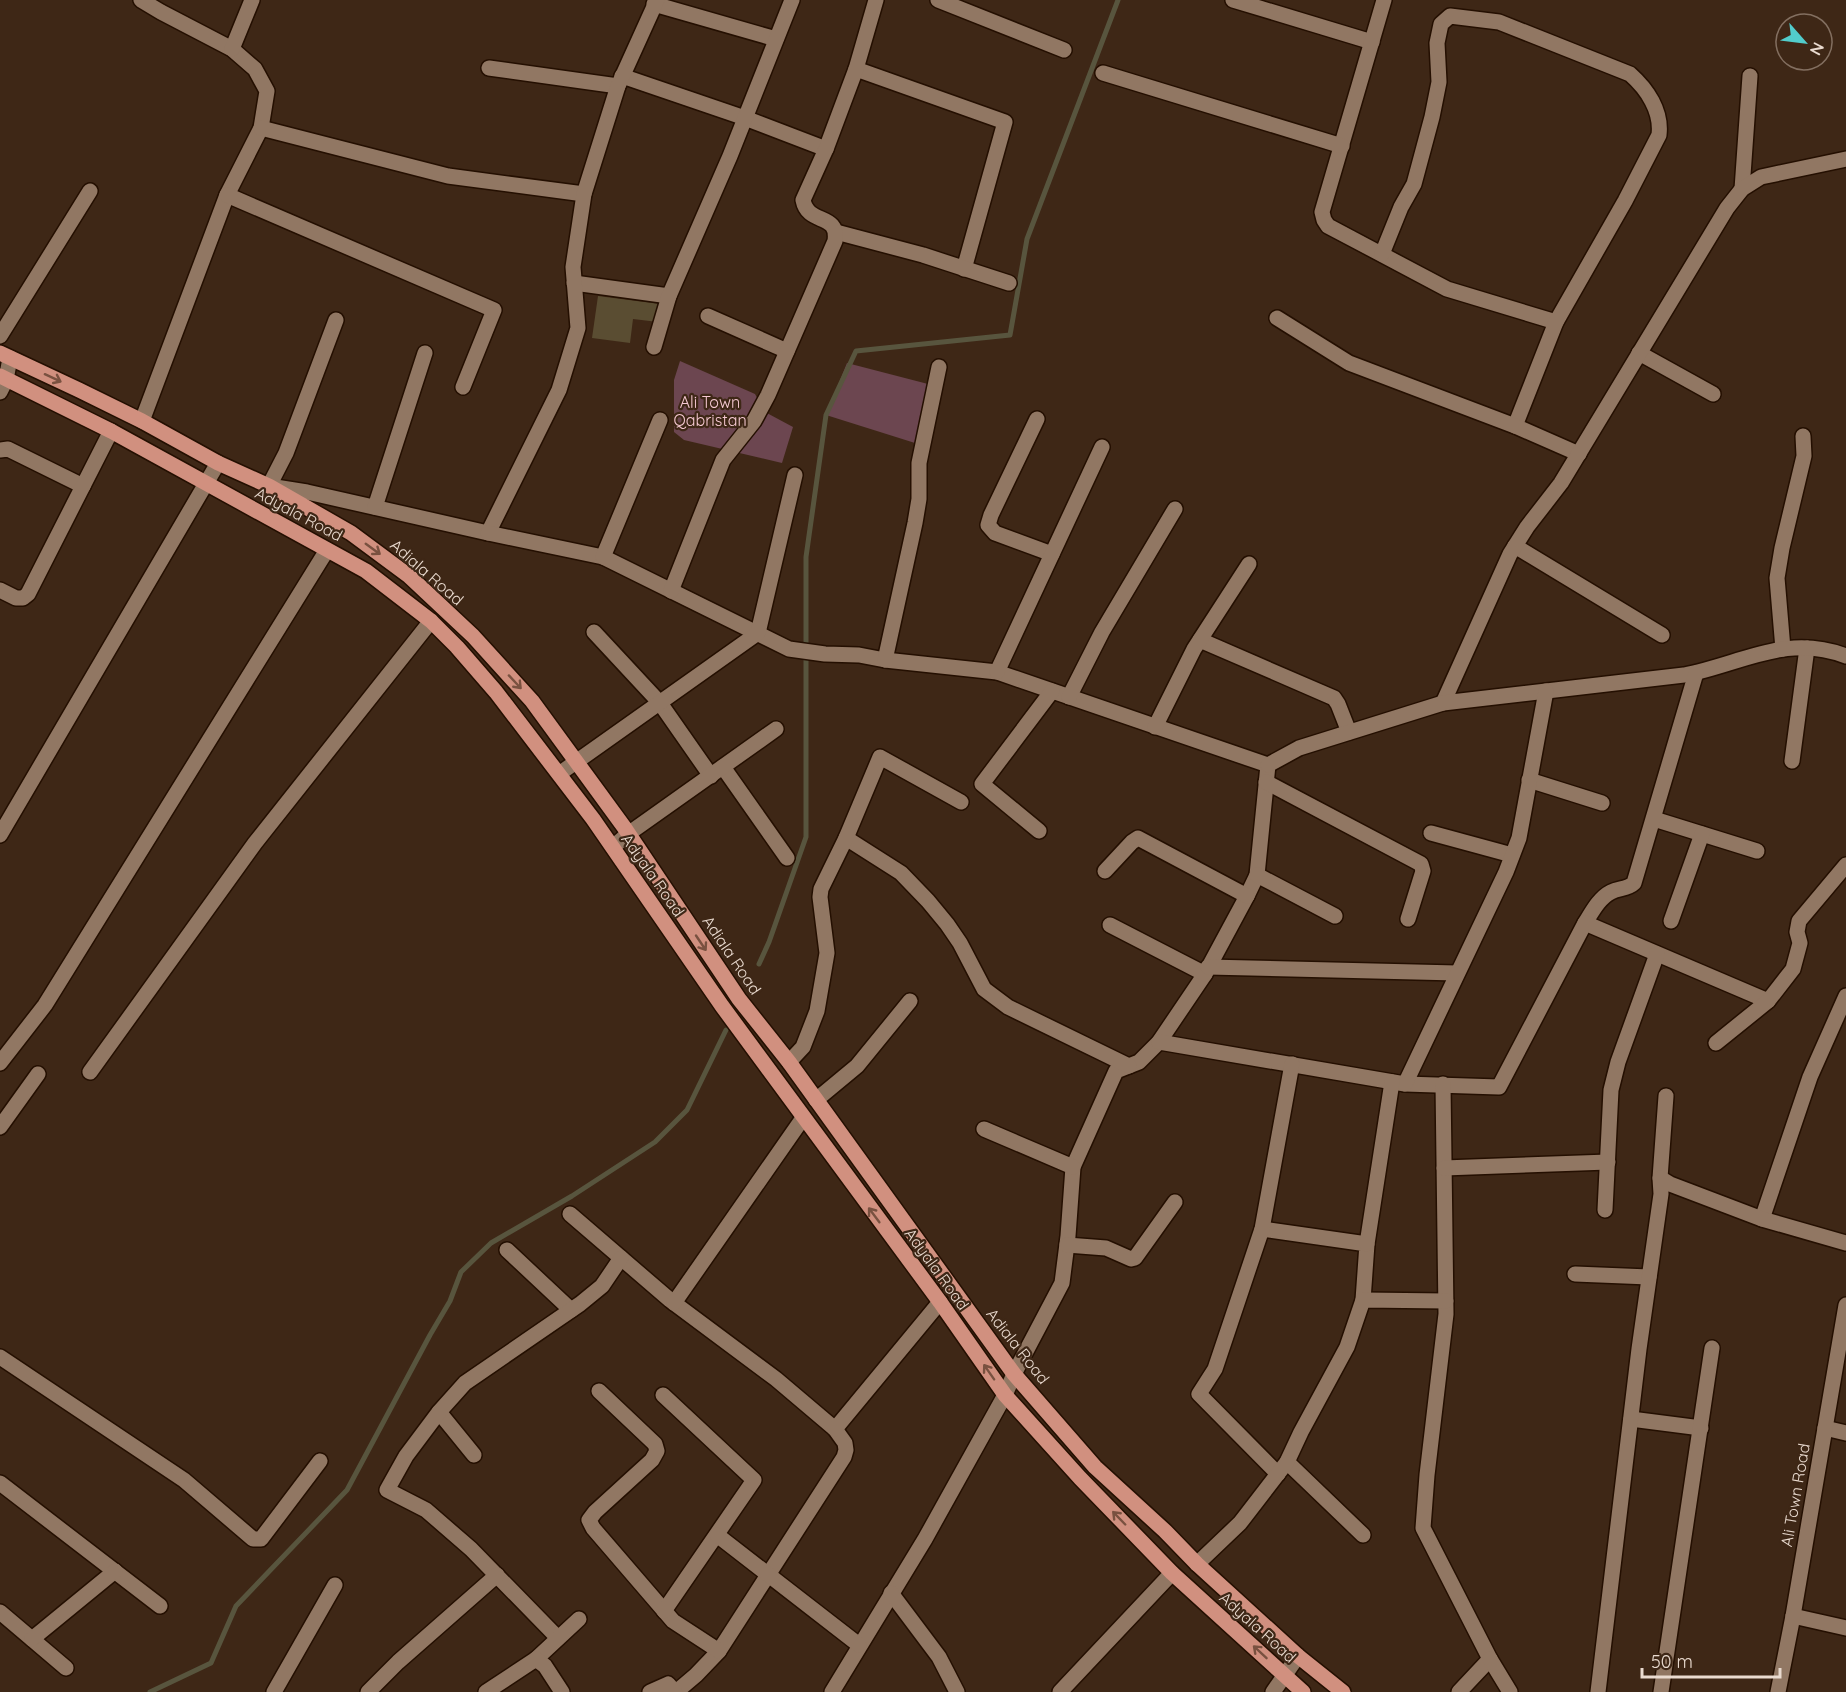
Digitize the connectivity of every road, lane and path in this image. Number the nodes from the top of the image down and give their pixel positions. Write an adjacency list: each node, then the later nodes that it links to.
1 (141, 0): 9 (street)
2 (252, 0): 12 (street)
3 (792, 0): 10 (street)
4 (876, 0): 15 (street)
5 (938, 0): 13 (street)
6 (1233, 0): 11 (street)
7 (1384, 0): 11 (street)
8 (655, 2): 10 (street); 18 (street)
9 (162, 6): 12 (street)
10 (776, 39): 19 (street)
11 (1372, 42): 21 (street)
12 (232, 50): 20 (street)
13 (1064, 50)
14 (489, 68): 18 (street)
15 (856, 69): 22 (street); 30 (street)
16 (1104, 73): 21 (street)
17 (1750, 76): 24 (street)
18 (620, 81): 19 (street); 26 (street)
19 (745, 118): 22 (street); 33 (street)
20 (261, 128): 26 (street); 27 (street)
21 (1342, 146): 29 (street)
22 (826, 149): 28 (street)
23 (1846, 159): 24 (street)
24 (1742, 189): 42 (street)
25 (90, 191): 38 (street)
26 (584, 194): 31 (street)
27 (227, 195): 46 (street); 50 (street)
28 (836, 231): 30 (street); 40 (street)
29 (1382, 254): 37 (street); 37 (street)
30 (964, 269): 32 (street)
31 (574, 283): 33 (street); 64 (street)
32 (1009, 283)
33 (669, 296): 39 (street)
34 (708, 316): 40 (street)
35 (1277, 318): 51 (street)
36 (336, 320): 61 (street)
37 (1556, 322): 51 (street)
38 (0, 336)
39 (654, 347)
40 (787, 351): 71 (street)
41 (425, 353): 62 (street)
42 (1639, 353): 47 (street); 56 (street)
43 (5, 356): 45 (street); 50 (main road, Adiala Road, one-way to 50)
44 (939, 368): 80 (street)
45 (2, 383): 52 (main road, Adyala Road)
46 (463, 387)
47 (1713, 394)
48 (1037, 419): 67 (street)
49 (660, 420): 68 (street)
50 (142, 421): 57 (main road, Adiala Road)
51 (1515, 426): 56 (street)
52 (111, 431): 59 (main road, Adyala Road); 60 (street)
53 (1803, 436): 78 (street)
54 (1102, 447): 67 (street)
55 (0, 450): 60 (street)
56 (1579, 454): 65 (street)
57 (218, 463): 59 (street); 61 (main road, Adiala Road)
58 (795, 475): 74 (street)
59 (206, 484): 66 (main road, Adyala Road); 105 (street)
60 (83, 486): 70 (street)
61 (269, 486): 62 (street); 92 (main road, Adiala Road, one-way to 92)
62 (375, 507): 64 (street)
63 (1175, 509): 85 (street)
64 (488, 533): 68 (street)
65 (1515, 546): 75 (street); 87 (street)
66 (327, 550): 72 (main road, Adyala Road); 129 (street)
67 (1052, 554): 81 (street)
68 (603, 557): 71 (street)
69 (1249, 564): 76 (street)
70 (0, 590)
71 (671, 591): 74 (street)
72 (431, 621): 95 (main road, Adyala Road); 132 (street)
73 (594, 632): 86 (street)
74 (758, 633): 80 (street); 86 (street)
75 (1662, 635)
76 (1200, 640): 88 (street); 90 (street)
77 (1807, 648): 78 (street); 79 (street); 91 (street)
78 (1784, 649): 82 (street)
79 (1846, 656)
80 (885, 660): 81 (street)
81 (997, 672): 83 (street)
82 (1696, 673): 84 (street); 100 (street)
83 (1052, 691): 85 (street); 101 (street)
84 (1546, 691): 87 (street); 96 (street)
85 (1069, 697): 88 (street)
86 (660, 703): 92 (street); 94 (street)
87 (1443, 703): 90 (street)
88 (1155, 726): 93 (street)
89 (776, 729): 94 (street)
90 (1349, 732): 93 (street)
91 (1792, 761)
92 (576, 762): 95 (street); 103 (main road, Adiala Road)
93 (1268, 765): 97 (street)
94 (717, 771): 103 (street); 110 (street)
95 (559, 774): 107 (main road, Adyala Road)
96 (1529, 780): 99 (street); 109 (street)
97 (1266, 782): 113 (street); 116 (street)
98 (961, 802): 106 (street)
99 (1602, 804)
100 (1654, 819): 104 (street); 118 (street)
101 (1039, 831)
102 (1431, 833): 109 (street)
103 (628, 834): 107 (street); 128 (main road, Adiala Road, one-way to 128)
104 (1702, 834): 108 (street); 117 (street)
105 (0, 835)
106 (846, 838): 128 (street); 131 (street)
107 (613, 848): 138 (main road, Adyala Road)
108 (1757, 851)
109 (1512, 855): 122 (street)
110 (787, 858)
111 (1846, 865): 125 (street)
112 (1105, 871): 114 (street)
113 (1257, 874): 114 (street); 115 (street)
114 (1247, 896): 121 (street)
115 (1335, 916)
116 (1408, 919)
117 (1671, 921)
118 (1585, 923): 120 (street); 135 (street)
119 (1110, 925): 121 (street)
120 (1656, 954): 125 (street); 141 (street)
121 (1206, 970): 122 (street); 126 (street)
122 (1457, 973): 134 (street)
123 (1846, 996): 148 (street)
124 (910, 1001): 137 (street)
125 (1768, 1001): 127 (street)
126 (1160, 1042): 130 (street); 131 (street)
127 (1716, 1043)
128 (789, 1062): 137 (main road, Adiala Road)
129 (0, 1064)
130 (1292, 1064): 134 (street); 149 (street)
131 (1129, 1066): 142 (street)
132 (90, 1072)
133 (38, 1074): 139 (street)
134 (1398, 1083): 135 (street); 151 (street)
135 (1443, 1084): 143 (street)
136 (1666, 1096): 144 (street)
137 (816, 1100): 165 (main road, Adiala Road)
138 (803, 1118): 159 (main road, Adyala Road, one-way to 138); 160 (street)
139 (0, 1127)
140 (984, 1129): 142 (street)
141 (1608, 1162): 143 (street); 146 (street)
142 (1073, 1167): 152 (street)
143 (1444, 1168): 158 (street)
144 (1660, 1178): 148 (street); 156 (street)
145 (1175, 1202): 152 (street)
146 (1605, 1210)
147 (570, 1214): 154 (street)
148 (1762, 1219): 150 (street)
149 (1262, 1229): 151 (street); 177 (street)
150 (1846, 1243)
151 (1367, 1244): 157 (street)
152 (1067, 1245): 165 (street)
153 (507, 1250): 162 (street)
154 (621, 1258): 160 (street); 162 (street)
155 (1575, 1274): 156 (street)
156 (1649, 1277): 170 (street)
157 (1363, 1300): 158 (street); 177 (street)
158 (1446, 1301): 200 (street)
159 (940, 1302): 168 (main road, Adyala Road, one-way to 159); 173 (street)
160 (674, 1303): 173 (street)
161 (1846, 1305): 172 (street, Ali Town Road)
162 (571, 1310): 169 (street)
163 (1712, 1348): 171 (street)
164 (0, 1358): 176 (street)
165 (1014, 1374): 168 (street); 181 (main road, Adiala Road)
166 (599, 1391): 189 (street)
167 (663, 1395): 179 (street)
168 (1005, 1395): 184 (main road, Adyala Road, one-way to 168); 187 (street)
169 (440, 1412): 175 (street); 185 (street)
170 (1630, 1419): 171 (street); 217 (street)
171 (1701, 1428): 218 (street)
172 (1825, 1428): 174 (street); 191 (street, Ali Town Road)
173 (835, 1429): 183 (street)
174 (1846, 1433)
175 (474, 1455)
176 (320, 1461)
177 (1283, 1468): 180 (street); 181 (street)
178 (0, 1483): 182 (street)
179 (717, 1535): 183 (street); 189 (street)
180 (1363, 1535)
181 (1197, 1564): 198 (main road, Adiala Road)
182 (115, 1571): 188 (street); 195 (street)
183 (768, 1573): 196 (street); 197 (street)
184 (1172, 1573): 202 (main road, Adyala Road, one-way to 184); 211 (street)
185 (497, 1575): 194 (street); 204 (street)
186 (335, 1585): 203 (street)
187 (891, 1593): 196 (street); 210 (street)
188 (160, 1606)
189 (664, 1611): 197 (street)
190 (0, 1612): 195 (street)
191 (1792, 1616): 193 (street); 219 (street, Ali Town Road)
192 (579, 1619): 194 (street)
193 (1846, 1628)
194 (558, 1638): 199 (street)
195 (32, 1639): 201 (street)
196 (859, 1645): 209 (street)
197 (719, 1652): 208 (street)
198 (1298, 1656): 202 (street); 214 (main road, Adiala Road)
199 (536, 1659): 205 (street); 206 (street)
200 (1490, 1659): 215 (street); 216 (street)
201 (66, 1668)
202 (1285, 1676): 212 (street); 213 (main road, Adyala Road)
203 (274, 1692)
204 (368, 1692)
205 (486, 1692)
206 (562, 1692)
207 (650, 1692): 208 (street)
208 (675, 1692)
209 (832, 1692)
210 (957, 1692)
211 (1060, 1692)
212 (1273, 1692)
213 (1303, 1692)
214 (1343, 1692)
215 (1459, 1692)
216 (1510, 1692)
217 (1598, 1692)
218 (1661, 1692)
219 (1778, 1692)

